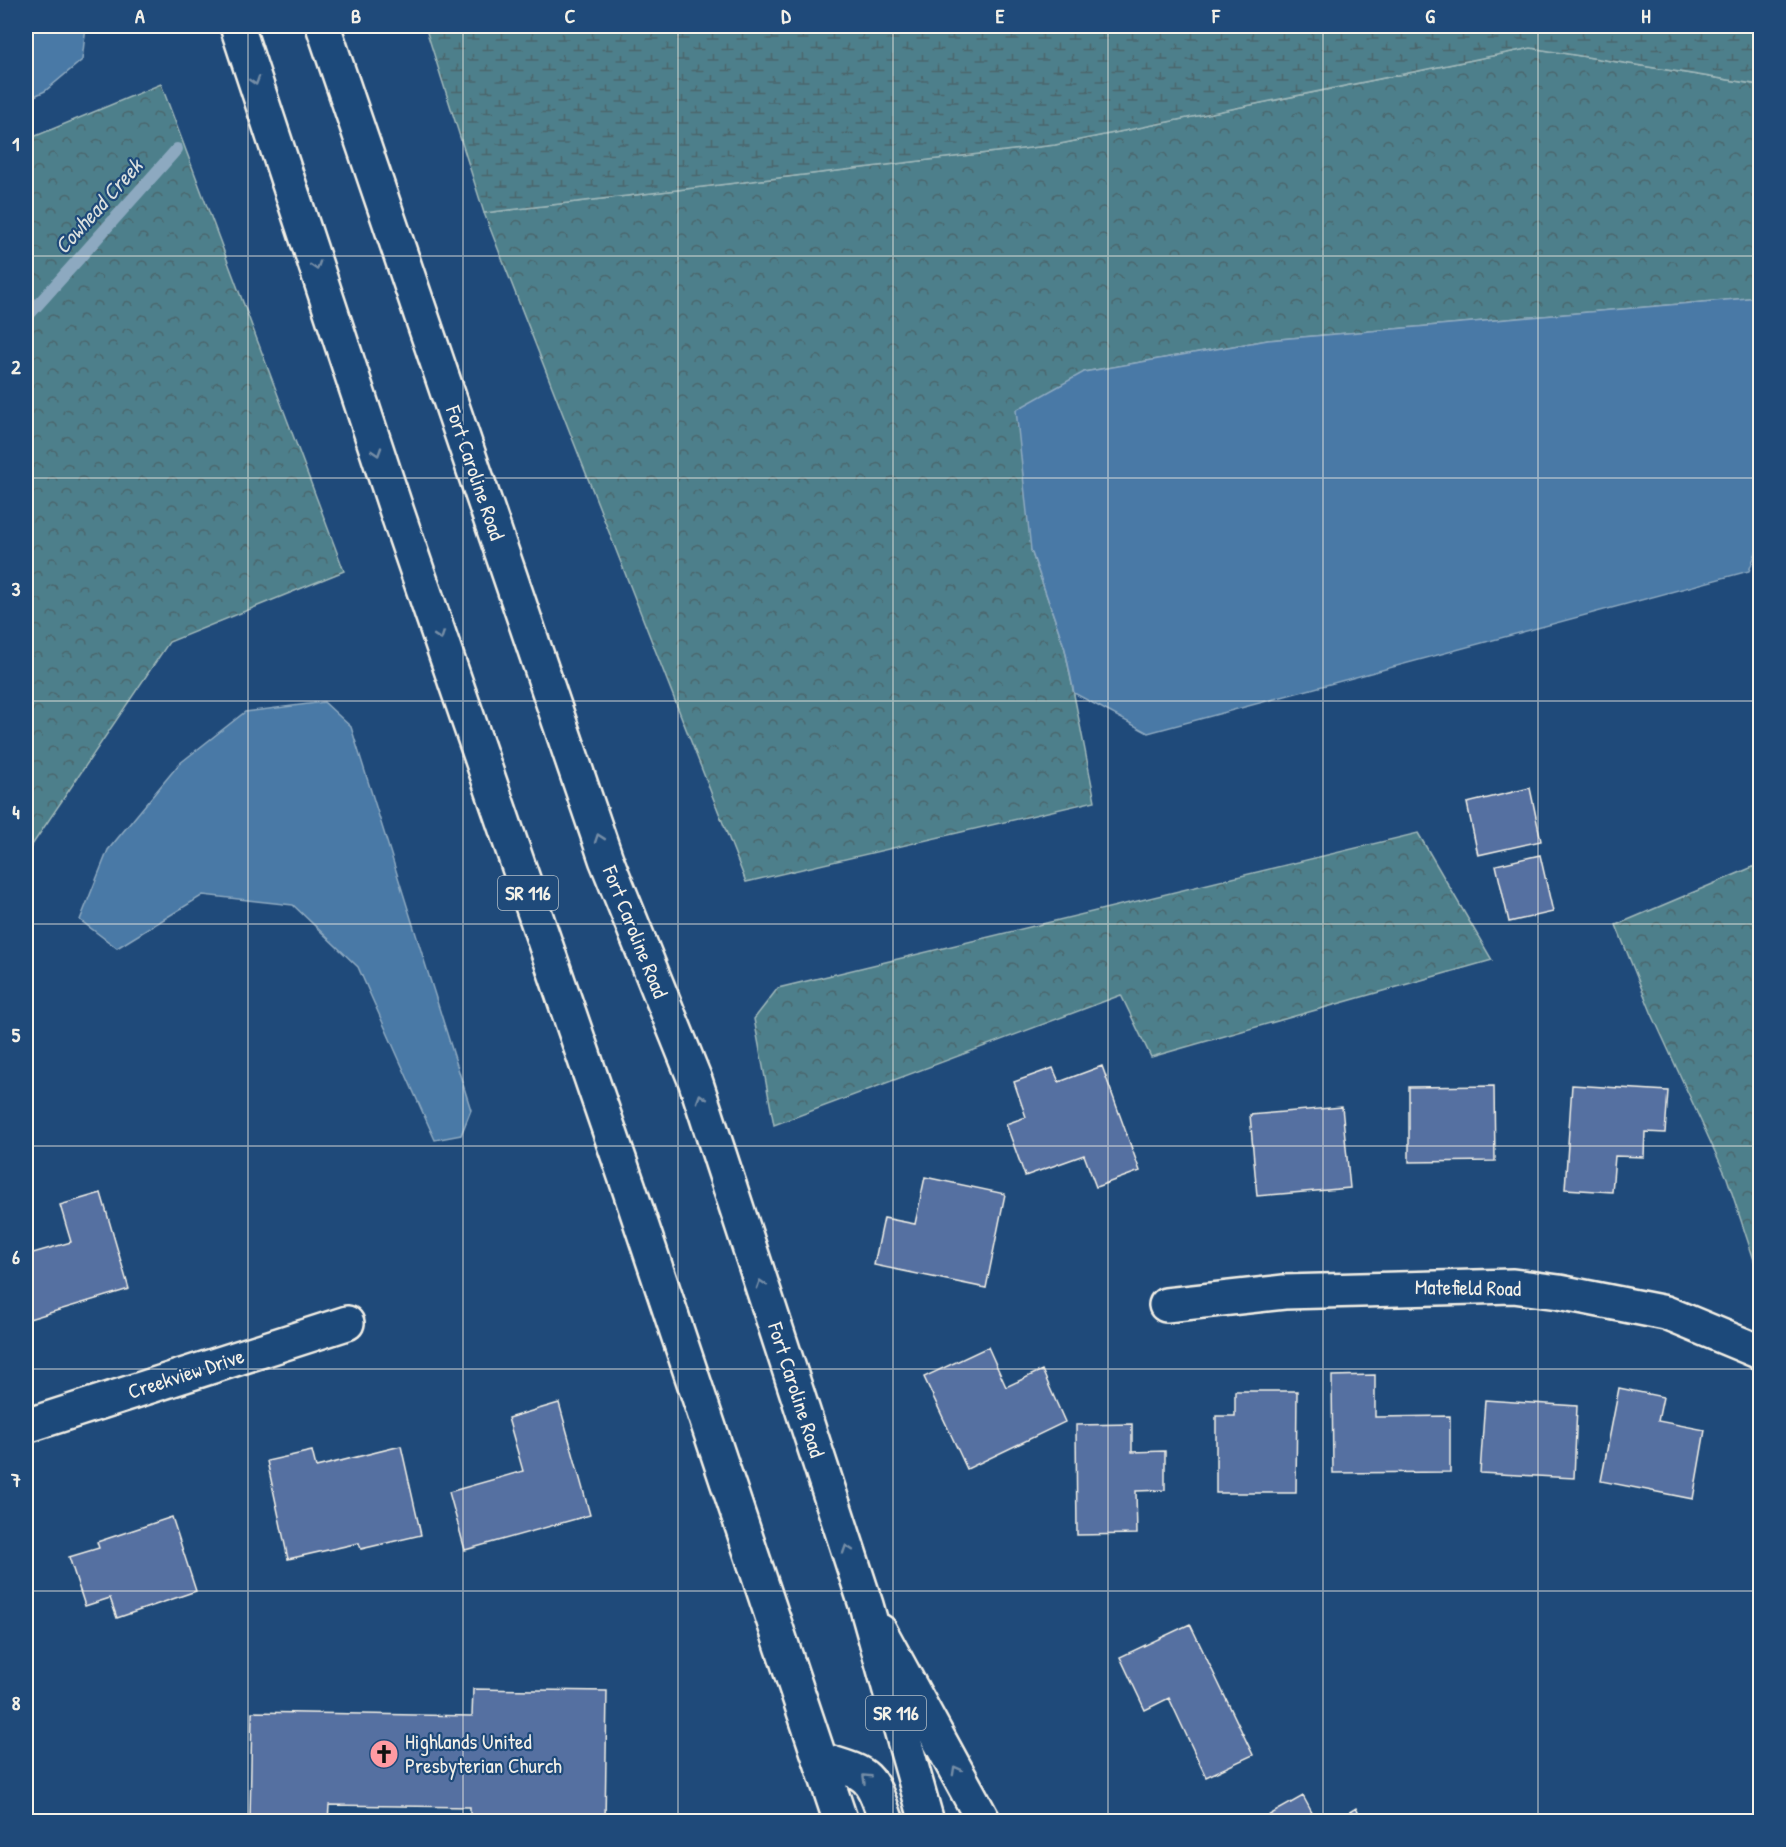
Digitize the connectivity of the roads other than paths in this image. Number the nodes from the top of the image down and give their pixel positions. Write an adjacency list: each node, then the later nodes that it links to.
1 (237, 26): 8 (main road, SR 116, one-way to 8)
2 (323, 26): 7 (main road, Fort Caroline Road / SR 116, one-way to 2)
3 (1166, 1305): 5 (main road, Matefield Road)
4 (347, 1323): 6 (main road, Creekview Drive)
5 (1761, 1353)
6 (26, 1426)
7 (866, 1605): 11 (main road, SR 116); 12 (main road, Fort Caroline Road, one-way to 7)
8 (822, 1760): 9 (main road, SR 116); 10 (main road, one-way to 8)
9 (841, 1821)
10 (887, 1821)
11 (927, 1821)
12 (984, 1821)

